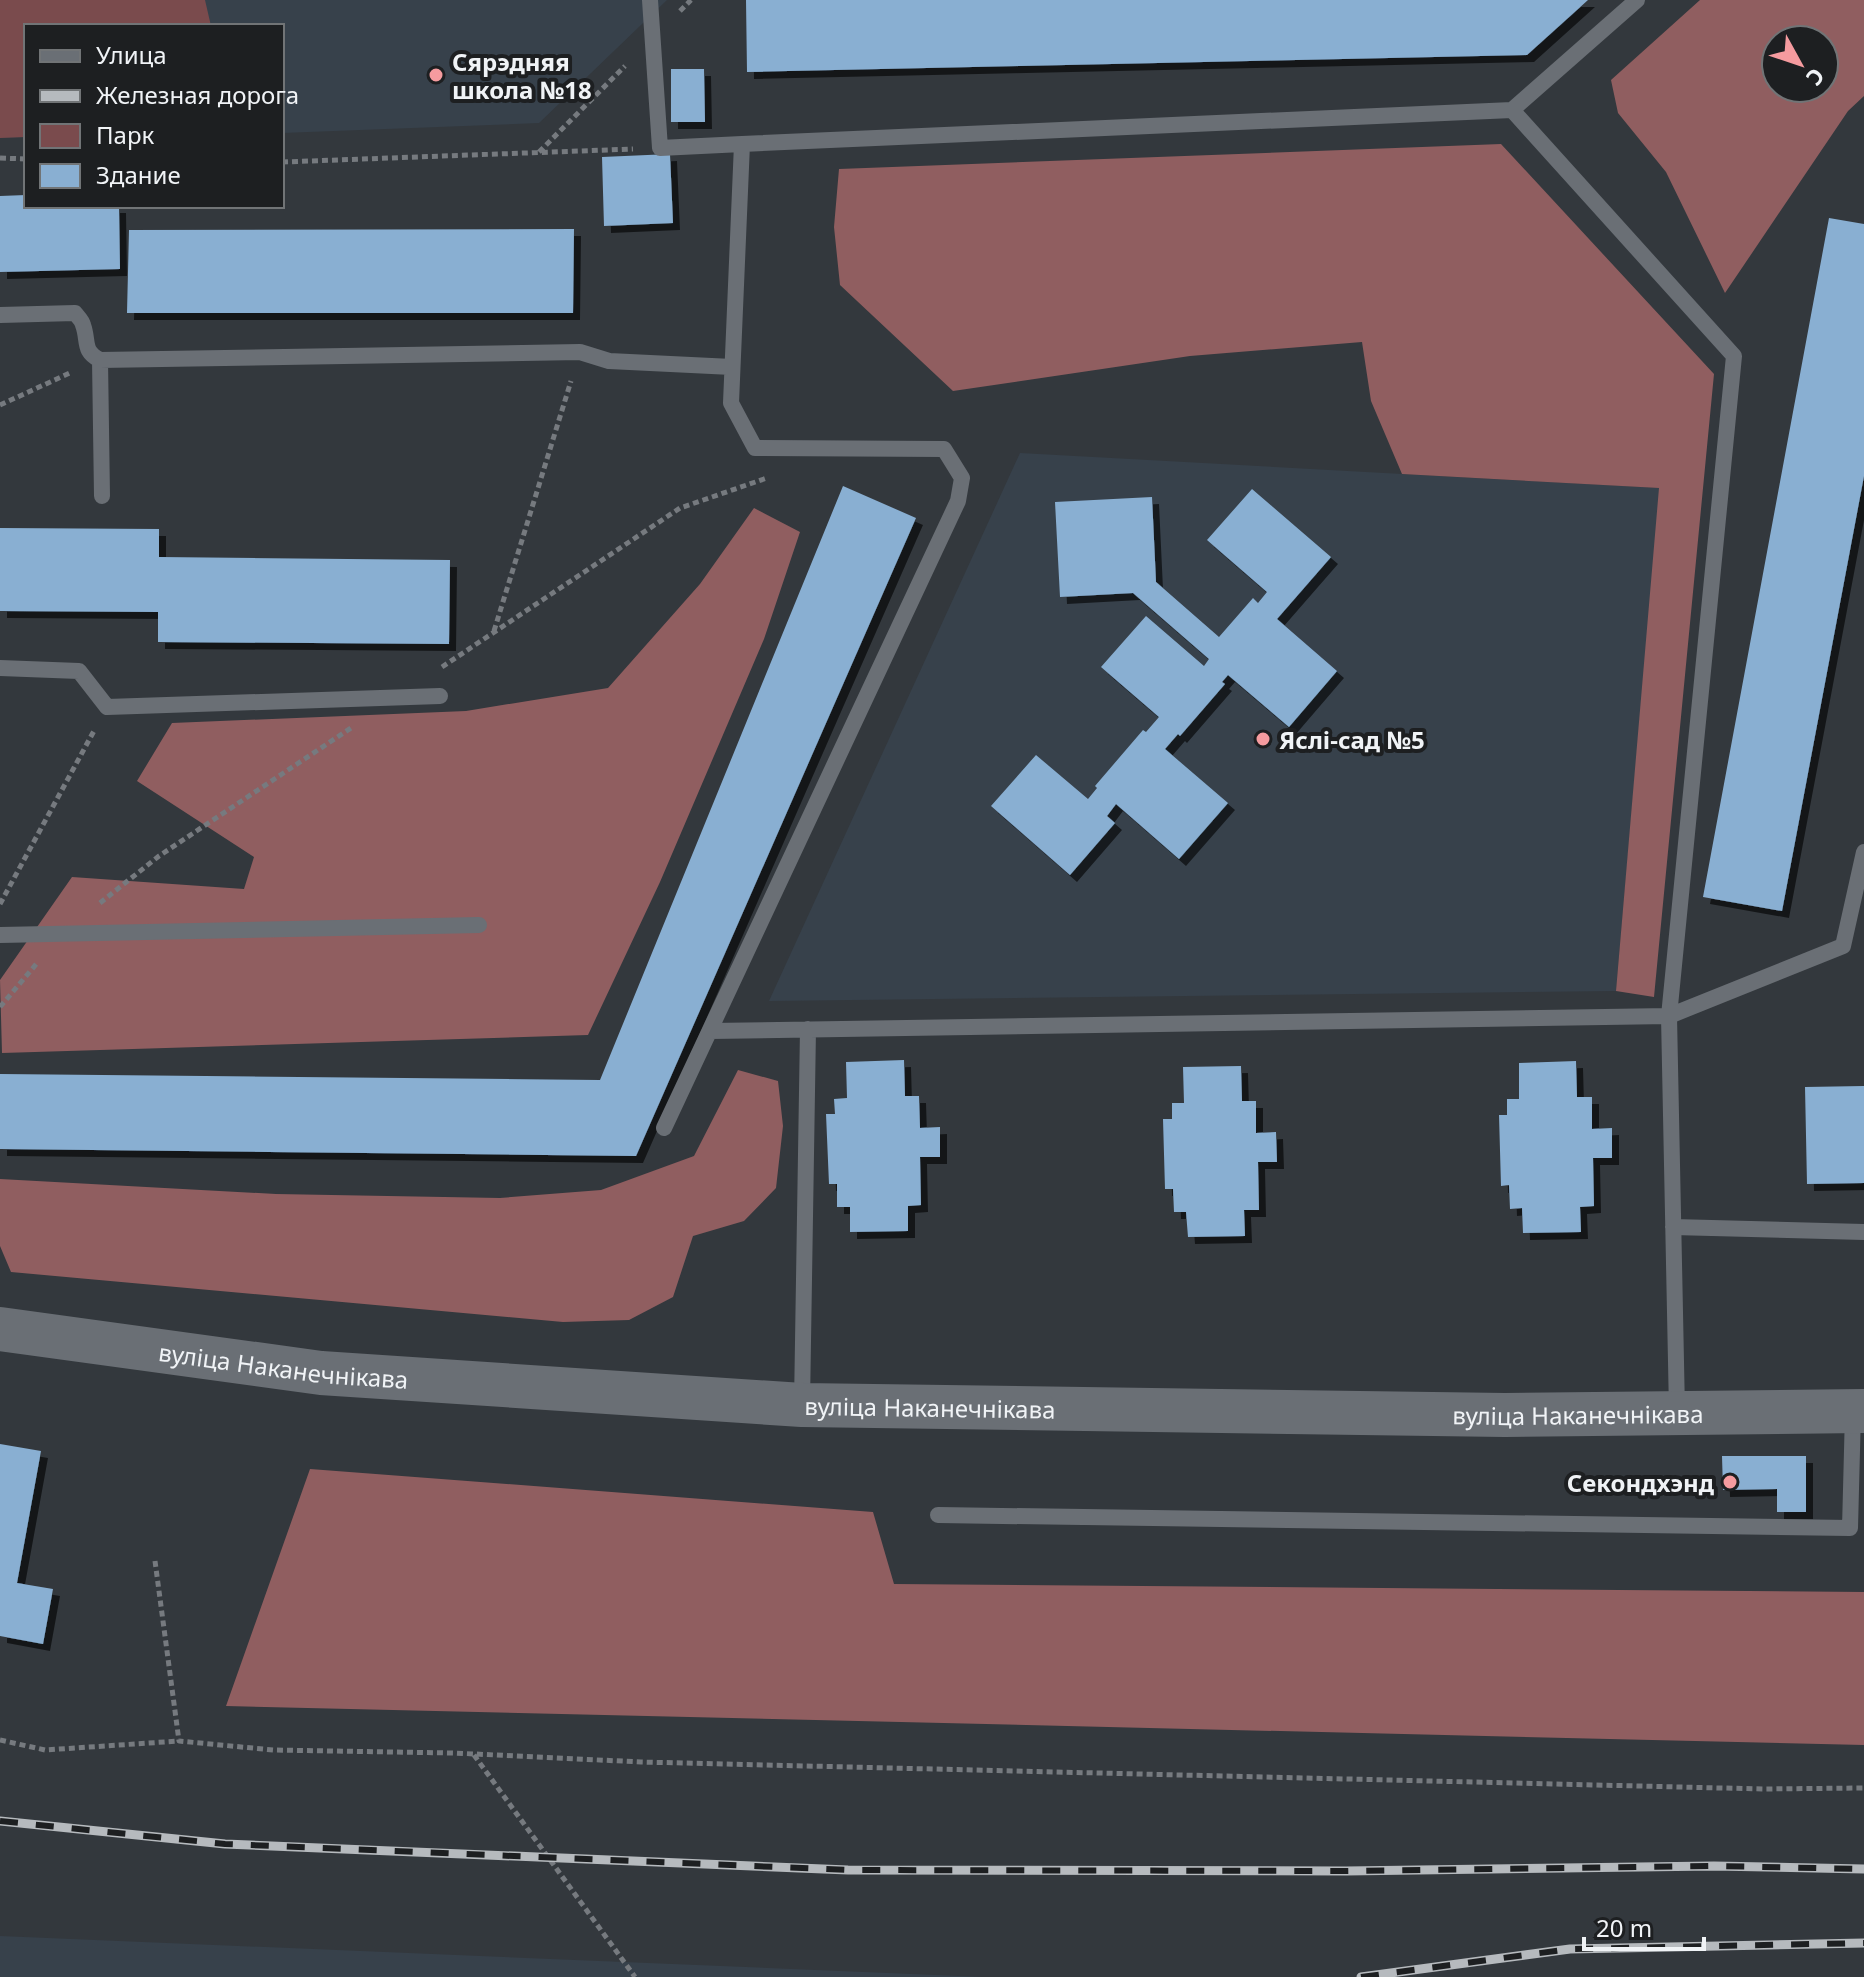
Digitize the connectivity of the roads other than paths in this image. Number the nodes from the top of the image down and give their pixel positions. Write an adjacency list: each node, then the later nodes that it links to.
1 (650, 0): 4 (lane)
2 (1637, 0): 3 (lane)
3 (1512, 110): 4 (lane); 14 (lane)
4 (742, 144): 7 (lane)
5 (0, 315): 6 (lane)
6 (100, 360): 7 (lane); 8 (lane)
7 (732, 367): 16 (lane)
8 (102, 496)
9 (0, 668): 10 (lane)
10 (440, 696)
11 (1864, 852): 14 (lane)
12 (479, 925): 13 (lane)
13 (0, 935)
14 (1669, 1016): 15 (lane); 18 (lane)
15 (808, 1029): 16 (lane); 21 (lane)
16 (710, 1031): 17 (lane)
17 (664, 1128)
18 (1673, 1227): 19 (lane); 23 (lane)
19 (1864, 1232)
20 (0, 1329): 21 (main road, вуліца Наканечнікава)
21 (802, 1405): 23 (main road, вуліца Наканечнікава)
22 (1858, 1411): 23 (main road, вуліца Наканечнікава); 24 (lane)
23 (1677, 1413)
24 (938, 1515)

